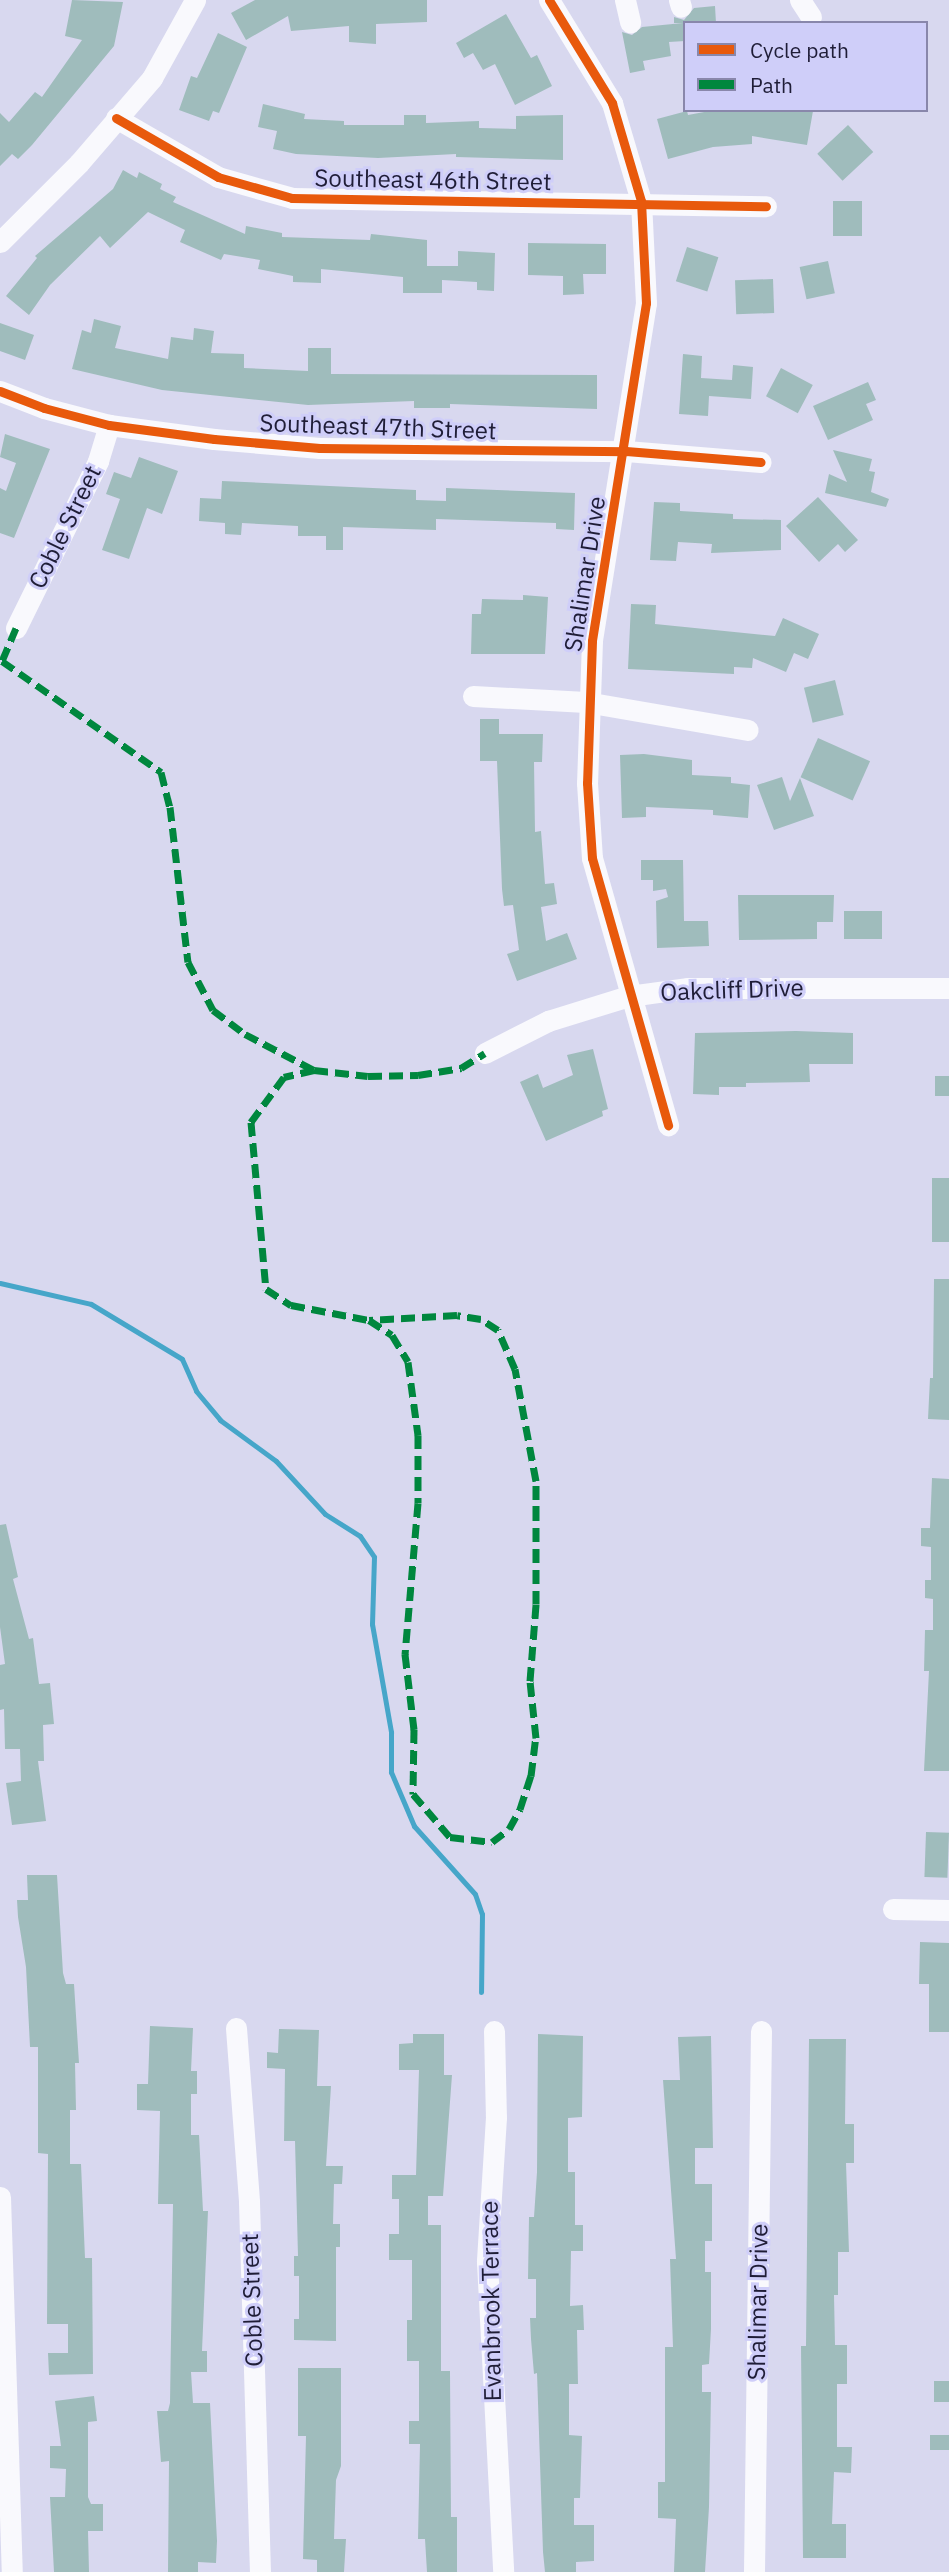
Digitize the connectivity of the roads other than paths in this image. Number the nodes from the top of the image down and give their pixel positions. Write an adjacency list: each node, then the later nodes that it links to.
1 (195, 0): 5 (street)
2 (549, 0): 6 (street, Shalimar Drive)
3 (625, 0): 4 (street)
4 (630, 22)
5 (117, 118): 6 (street, Southeast 46th Street); 8 (street)
6 (641, 201): 7 (street, Southeast 46th Street); 11 (street, Shalimar Drive)
7 (766, 206)
8 (0, 242)
9 (0, 391): 10 (street, Southeast 47th Street)
10 (109, 425): 11 (street, Southeast 47th Street); 13 (street, Coble Street)
11 (625, 451): 12 (street, Southeast 47th Street); 15 (street, Shalimar Drive)
12 (761, 462)
13 (16, 628)
14 (473, 696): 15 (street)
15 (586, 702): 16 (street); 18 (street, Shalimar Drive)
16 (748, 730)
17 (949, 988): 18 (street, Oakcliff Drive)
18 (629, 996): 19 (street, Oakcliff Drive); 20 (street, Shalimar Drive)
19 (485, 1053)
20 (668, 1125)
21 (893, 1909): 22 (street)
22 (949, 1910)
23 (236, 2028): 28 (street, Coble Street)
24 (494, 2031): 29 (street, Evanbrook Terrace)
25 (761, 2031): 30 (street, Shalimar Drive)
26 (0, 2197): 27 (street)
27 (12, 2572)
28 (260, 2572)
29 (503, 2572)
30 (754, 2572)

